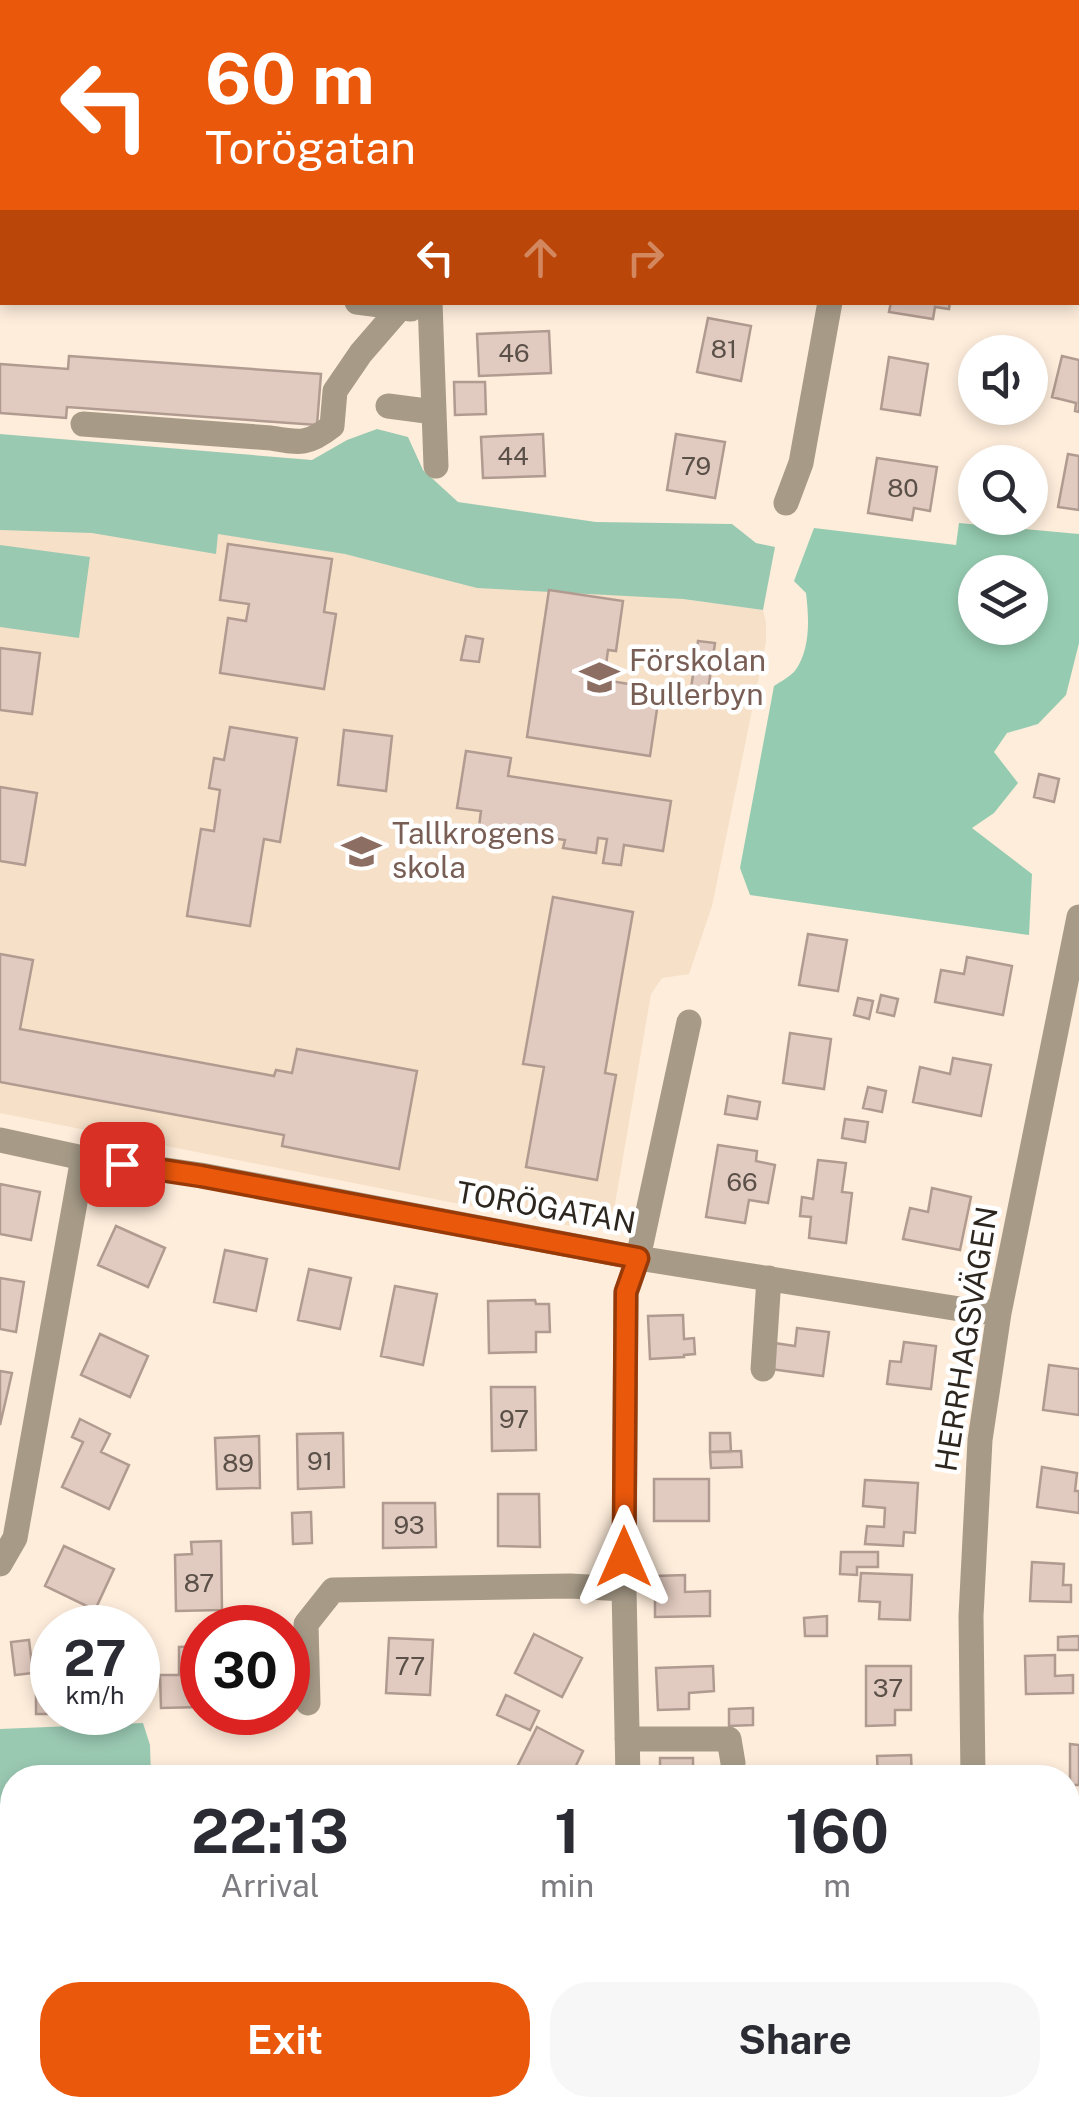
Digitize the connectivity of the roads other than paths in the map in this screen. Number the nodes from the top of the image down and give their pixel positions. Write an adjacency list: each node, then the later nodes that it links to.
1 (378, 305): 4 (street)
2 (829, 305): 9 (street)
3 (430, 307): 4 (street); 6 (street)
4 (400, 308): 7 (street)
5 (388, 406): 6 (street)
6 (434, 412): 8 (street)
7 (83, 424)
8 (436, 466)
9 (786, 503)
10 (1079, 917): 16 (street, HERRHAGSVÄGEN)
11 (689, 1022): 14 (street)
12 (0, 1140): 13 (street, TORÖGATAN)
13 (83, 1158): 14 (street, TORÖGATAN); 18 (street)
14 (638, 1258): 15 (street, TORÖGATAN); 19 (street)
15 (769, 1278): 16 (street, TORÖGATAN); 17 (street)
16 (998, 1313): 24 (street, HERRHAGSVÄGEN)
17 (763, 1369)
18 (0, 1564)
19 (624, 1589): 20 (street); 21 (street)
20 (310, 1619)
21 (628, 1739): 22 (street); 23 (street)
22 (733, 1763)
23 (628, 1765)
24 (973, 1765)

